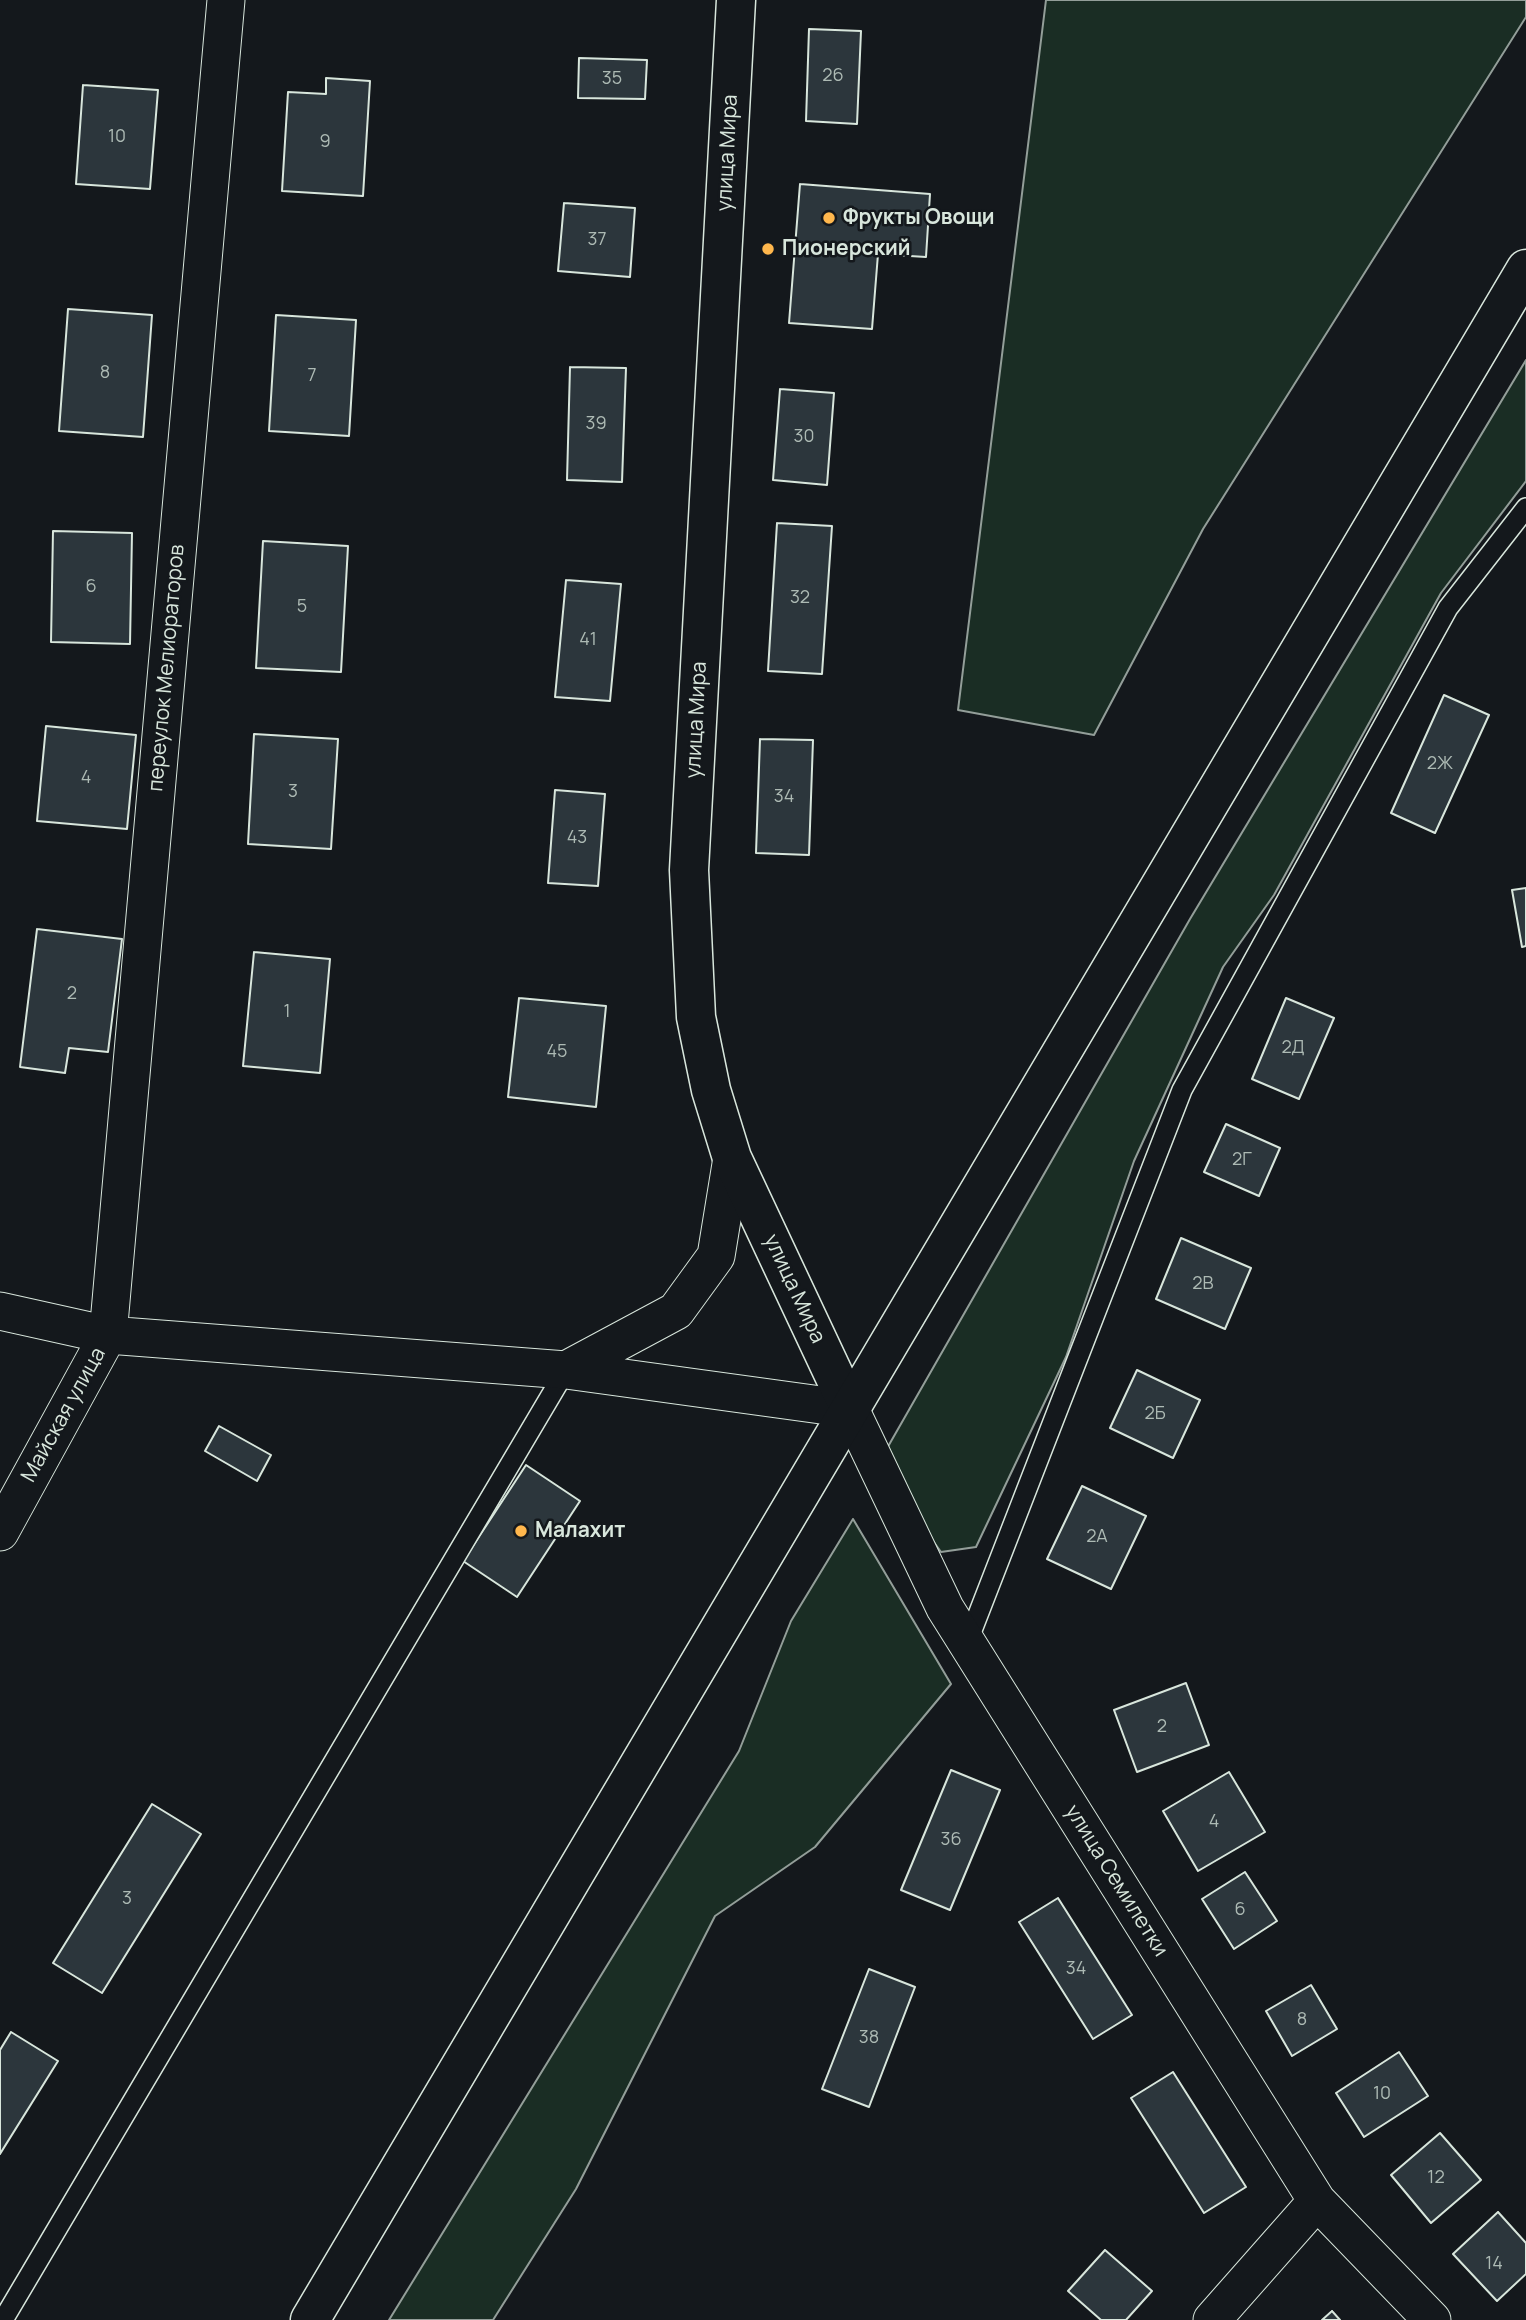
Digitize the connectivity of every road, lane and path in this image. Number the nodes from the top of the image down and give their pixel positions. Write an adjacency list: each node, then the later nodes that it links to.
1 (226, 0): 7 (street, переулок Мелиораторов)
2 (736, 0): 5 (main road, улица Мира)
3 (1526, 269): 9 (main road)
4 (1526, 508): 11 (lane)
5 (732, 1158): 8 (street); 9 (main road, улица Мира)
6 (0, 1311): 7 (street)
7 (108, 1335): 8 (street); 10 (street, Майская улица)
8 (566, 1370): 9 (street); 13 (lane)
9 (850, 1409): 11 (street, улица Семилетки); 14 (main road)
10 (0, 1532)
11 (967, 1643): 12 (street, улица Семилетки)
12 (1317, 2201): 15 (street); 16 (street, улица Семилетки)
13 (3, 2320)
14 (310, 2320)
15 (1212, 2320)
16 (1432, 2320)

